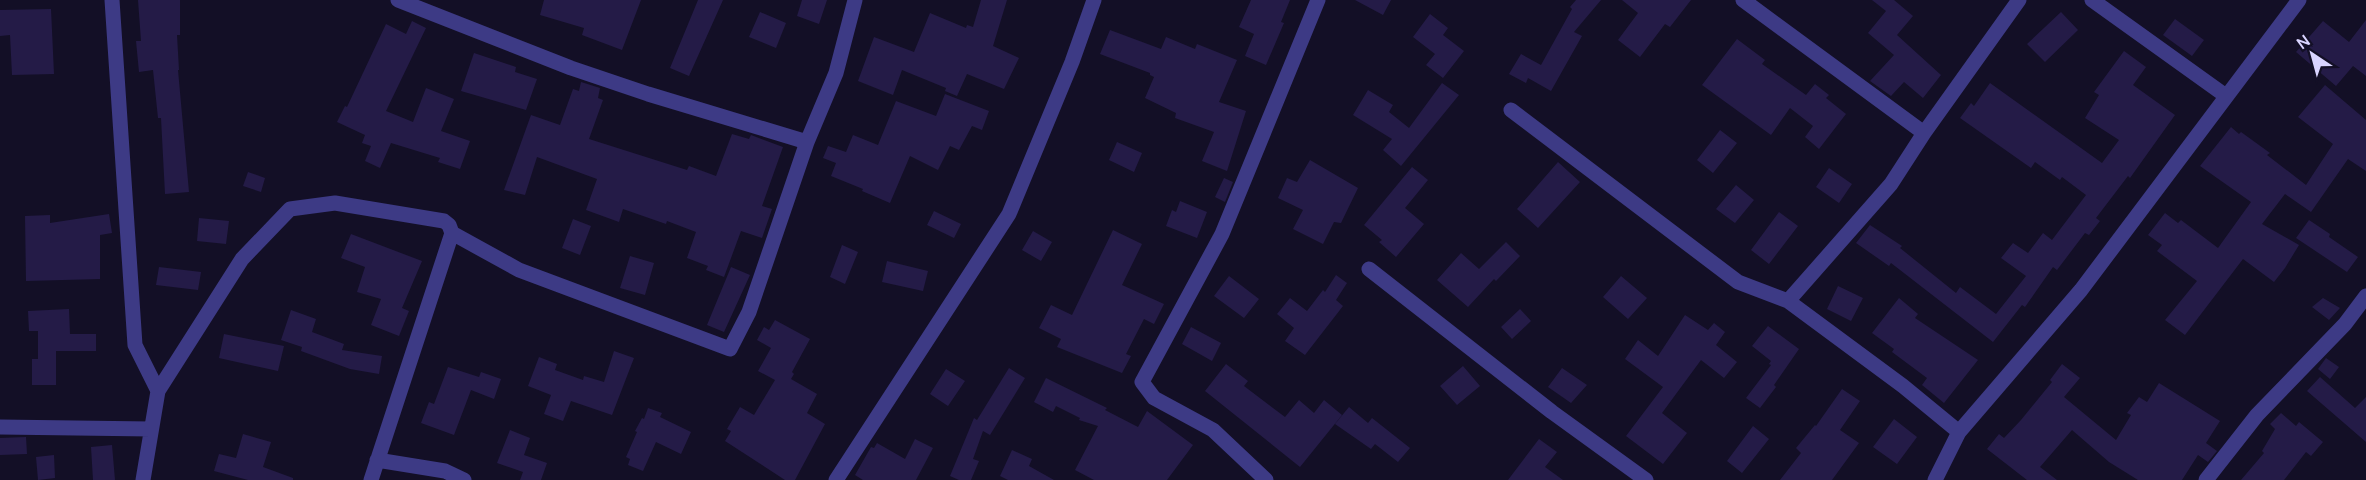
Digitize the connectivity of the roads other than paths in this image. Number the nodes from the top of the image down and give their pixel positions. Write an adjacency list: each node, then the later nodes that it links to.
1 (112, 0): 18 (street)
2 (398, 0): 13 (street)
3 (855, 0): 13 (street)
4 (1094, 0): 26 (street)
5 (1318, 0): 27 (street)
6 (1743, 0): 12 (street)
7 (2019, 0): 12 (street)
8 (2092, 0): 10 (street)
9 (2299, 0): 10 (street)
10 (2226, 96): 21 (street)
11 (1511, 110): 17 (street)
12 (1924, 133): 17 (street)
13 (807, 142): 14 (street)
14 (452, 233): 18 (street); 22 (street)
15 (1369, 269): 28 (street)
16 (2366, 296): 30 (street)
17 (1788, 301): 21 (street)
18 (158, 391): 20 (street)
19 (0, 427): 20 (street)
20 (151, 429): 23 (street)
21 (1959, 432): 29 (street)
22 (378, 460): 24 (street); 25 (street)
23 (143, 480)
24 (371, 480)
25 (464, 480)
26 (836, 480)
27 (1266, 480)
28 (1646, 480)
29 (1935, 480)
30 (2206, 480)

